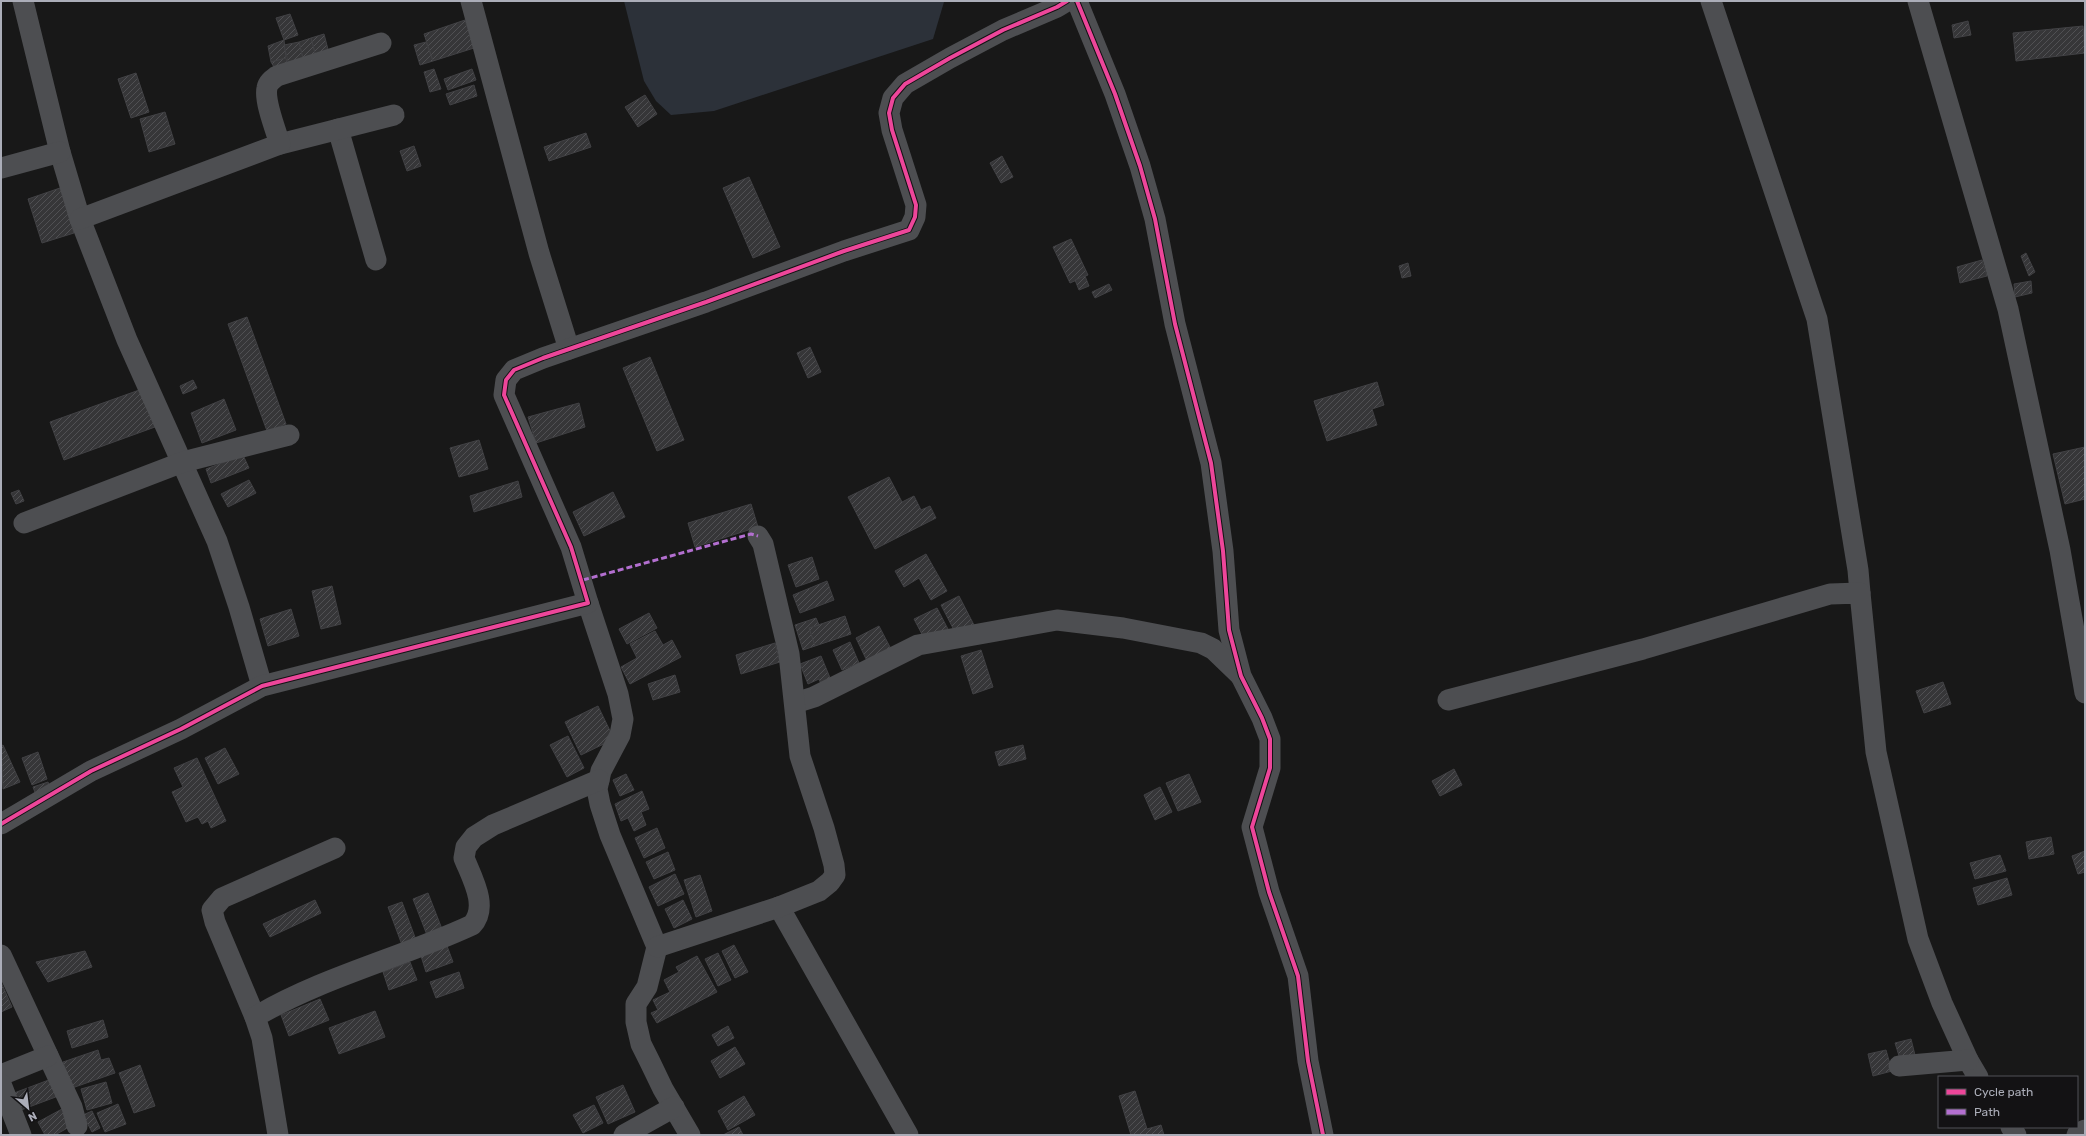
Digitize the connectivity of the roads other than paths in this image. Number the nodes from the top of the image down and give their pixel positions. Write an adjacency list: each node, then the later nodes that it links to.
1 (23, 1): 11 (street)
2 (471, 1): 15 (street)
3 (1067, 1): 15 (street)
4 (1077, 1): 22 (street)
5 (1711, 1): 20 (street)
6 (1918, 1): 24 (street)
7 (381, 43): 10 (street)
8 (394, 115): 9 (street)
9 (338, 129): 10 (street); 14 (street)
10 (280, 144): 13 (street)
11 (60, 152): 12 (street); 13 (street)
12 (1, 168)
13 (80, 219): 17 (street)
14 (376, 260)
15 (569, 349): 21 (street)
16 (289, 435): 17 (street)
17 (183, 462): 18 (street); 23 (street)
18 (24, 523)
19 (758, 536): 26 (street)
20 (1860, 593): 25 (street); 36 (street)
21 (588, 603): 23 (street); 27 (street)
22 (1241, 676): 26 (street); 47 (street)
23 (262, 686): 28 (street)
24 (2085, 693)
25 (1448, 700)
26 (796, 703): 30 (street)
27 (599, 780): 31 (street); 33 (street)
28 (1, 824)
29 (335, 848): 33 (street)
30 (779, 907): 31 (street); 46 (street)
31 (657, 947): 39 (street)
32 (1, 954): 34 (street)
33 (255, 1017): 43 (street)
34 (48, 1056): 37 (street); 40 (street)
35 (1899, 1066): 36 (street)
36 (1973, 1068)
37 (1, 1075)
38 (1, 1084): 42 (street)
39 (674, 1107): 44 (street); 45 (street)
40 (77, 1126)
41 (2085, 1130): 48 (street)
42 (21, 1135)
43 (277, 1135)
44 (624, 1135)
45 (690, 1135)
46 (908, 1135)
47 (1323, 1135)
48 (2077, 1135)

